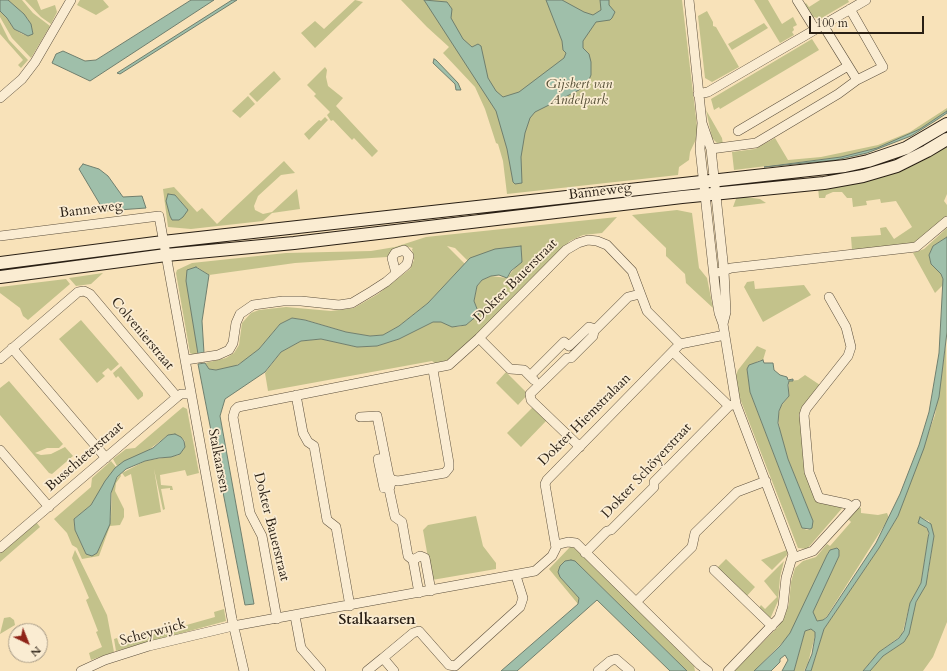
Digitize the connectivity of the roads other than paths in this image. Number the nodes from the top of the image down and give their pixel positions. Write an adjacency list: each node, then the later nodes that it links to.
1 (71, 0): 10 (street)
2 (689, 0): 9 (street)
3 (797, 0): 6 (street)
4 (866, 0): 5 (street)
5 (850, 10): 6 (street); 8 (street)
6 (819, 27): 7 (street); 9 (street)
7 (848, 66): 8 (street); 13 (street)
8 (857, 80): 15 (street)
9 (698, 94): 11 (street)
10 (0, 98)
11 (702, 124): 15 (street); 16 (street)
12 (947, 124): 16 (main road, Banneweg)
13 (738, 131)
14 (947, 139): 17 (main road, Banneweg)
15 (711, 149): 16 (street)
16 (709, 182): 17 (street); 19 (main road, Banneweg)
17 (710, 195): 22 (main road, Banneweg); 25 (street); 27 (street)
18 (947, 222): 25 (street)
19 (313, 226): 21 (main road, Banneweg); 22 (main road, Banneweg)
20 (0, 236): 21 (street, Banneweg)
21 (163, 242): 23 (street, Banneweg); 24 (main road, Banneweg)
22 (248, 247): 23 (main road, Banneweg)
23 (166, 256): 28 (main road, Banneweg); 39 (street, Stalkaarsen)
24 (0, 263)
25 (724, 271): 27 (street); 31 (street)
26 (396, 273): 39 (street)
27 (714, 274): 31 (street)
28 (0, 277)
29 (640, 294): 32 (street); 34 (street, Dokter Bauerstraat); 35 (street, Dokter Bauerstraat)
30 (829, 297): 57 (street)
31 (723, 324): 33 (street)
32 (596, 329): 41 (street); 42 (street)
33 (725, 335): 35 (street); 46 (street)
34 (479, 338): 40 (street, Dokter Bauerstraat); 41 (street, Dokter Bauerstraat)
35 (680, 344): 37 (street, Dokter Hiemstralaan)
36 (12, 348): 38 (street); 45 (street, Colvenierstraat); 50 (street)
37 (673, 352): 46 (street); 48 (street, Dokter Hiemstralaan)
38 (0, 359)
39 (186, 360): 43 (street, Stalkaarsen)
40 (433, 370): 44 (street, Dokter Bauerstraat); 52 (street)
41 (530, 376): 42 (street, Dokter Bauerstraat)
42 (540, 385): 48 (street)
43 (191, 394): 45 (street, Busschieterstraat); 67 (street, Stalkaarsen)
44 (296, 395): 64 (street); 66 (street, Dokter Bauerstraat)
45 (177, 397): 50 (street, Busschieterstraat)
46 (732, 405): 51 (street); 56 (street, Dokter Schöyerstraat)
47 (360, 417): 52 (street)
48 (580, 446): 54 (street, Dokter Hiemstralaan)
49 (1, 453): 53 (street)
50 (106, 458): 53 (street, Busschieterstraat)
51 (766, 480): 57 (street); 63 (street)
52 (391, 484): 58 (street)
53 (49, 507): 55 (street, Busschieterstraat)
54 (556, 546): 56 (street); 60 (street)
55 (0, 548)
56 (585, 553): 63 (street)
57 (793, 558): 68 (street)
58 (413, 560): 61 (street); 62 (street)
59 (714, 570): 68 (street)
60 (516, 576): 61 (street); 69 (street)
61 (432, 591): 62 (street)
62 (420, 593): 64 (street)
63 (636, 602): 71 (street)
64 (350, 606): 65 (street)
65 (295, 616): 66 (street); 74 (street)
66 (277, 619): 67 (street)
67 (233, 626): 70 (street, Scheywijck); 73 (street, Stalkaarsen)
68 (772, 626): 79 (street)
69 (383, 658): 75 (street); 76 (street)
70 (92, 669): 72 (street, Scheywijck)
71 (705, 670)
72 (80, 671)
73 (244, 671)
74 (321, 671)
75 (367, 671)
76 (394, 671)
77 (598, 671): 78 (street)
78 (630, 671)
79 (728, 671)

